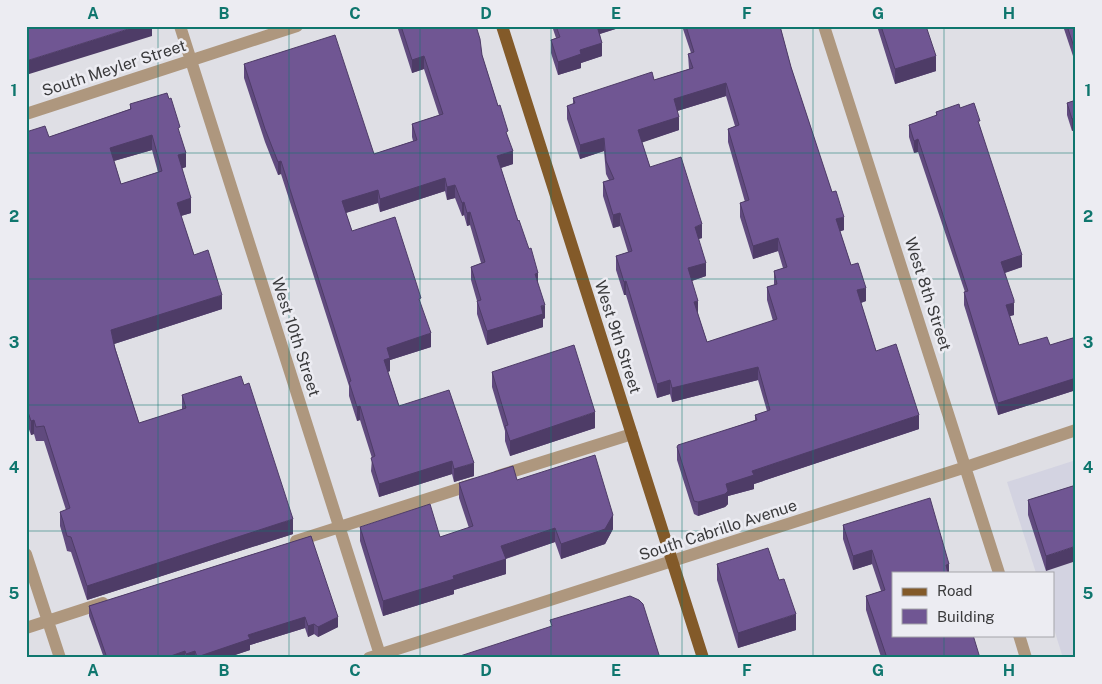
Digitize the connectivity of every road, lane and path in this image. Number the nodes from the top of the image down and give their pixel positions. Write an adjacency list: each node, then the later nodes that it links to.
1 (180, 26): 5 (street, West 10th Street)
2 (296, 26): 5 (street, South Meyler Street)
3 (502, 26): 8 (main road, West 9th Street)
4 (824, 26): 9 (street, West 8th Street)
5 (190, 60): 6 (street, South Meyler Street); 10 (street, West 10th Street)
6 (26, 114)
7 (1076, 430): 9 (street, South Cabrillo Avenue)
8 (632, 434): 10 (street); 13 (main road, West 9th Street)
9 (966, 467): 13 (street, South Cabrillo Avenue); 14 (street, West 8th Street)
10 (340, 527): 11 (street); 19 (street, West 10th Street)
11 (285, 545)
12 (26, 554): 16 (street)
13 (672, 562): 19 (street, South Cabrillo Avenue); 21 (main road, West 9th Street)
14 (999, 572)
15 (112, 600): 16 (street)
16 (48, 621): 17 (street); 20 (street)
17 (26, 628)
18 (1019, 636): 22 (street)
19 (377, 657)
20 (60, 658)
21 (703, 658)
22 (1026, 658)

